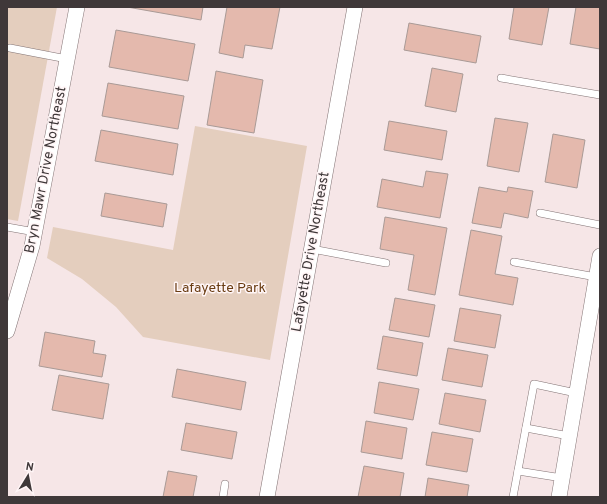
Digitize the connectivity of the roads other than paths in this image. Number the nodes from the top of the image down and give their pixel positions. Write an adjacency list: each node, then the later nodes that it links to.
1 (77, 7): 4 (street, Bryn Mawr Drive Northeast)
2 (355, 7): 11 (street, Lafayette Drive Northeast)
3 (10, 48): 4 (lane)
4 (67, 59): 10 (street, Bryn Mawr Drive Northeast)
5 (501, 78): 6 (lane)
6 (600, 96)
7 (540, 213): 8 (lane)
8 (600, 225)
9 (7, 227): 10 (lane)
10 (35, 232): 17 (street, Bryn Mawr Drive Northeast)
11 (312, 249): 13 (lane); 25 (street, Lafayette Drive Northeast)
12 (600, 256): 15 (street)
13 (386, 262)
14 (514, 262): 15 (lane)
15 (596, 277): 16 (street)
16 (594, 328): 18 (street)
17 (7, 331)
18 (576, 392): 19 (lane); 20 (street)
19 (526, 428): 20 (lane); 21 (lane)
20 (569, 436): 22 (street)
21 (518, 471): 22 (lane); 26 (lane)
22 (562, 478): 27 (street)
23 (225, 484): 24 (lane)
24 (222, 497)
25 (267, 497)
26 (513, 497)
27 (559, 497)

